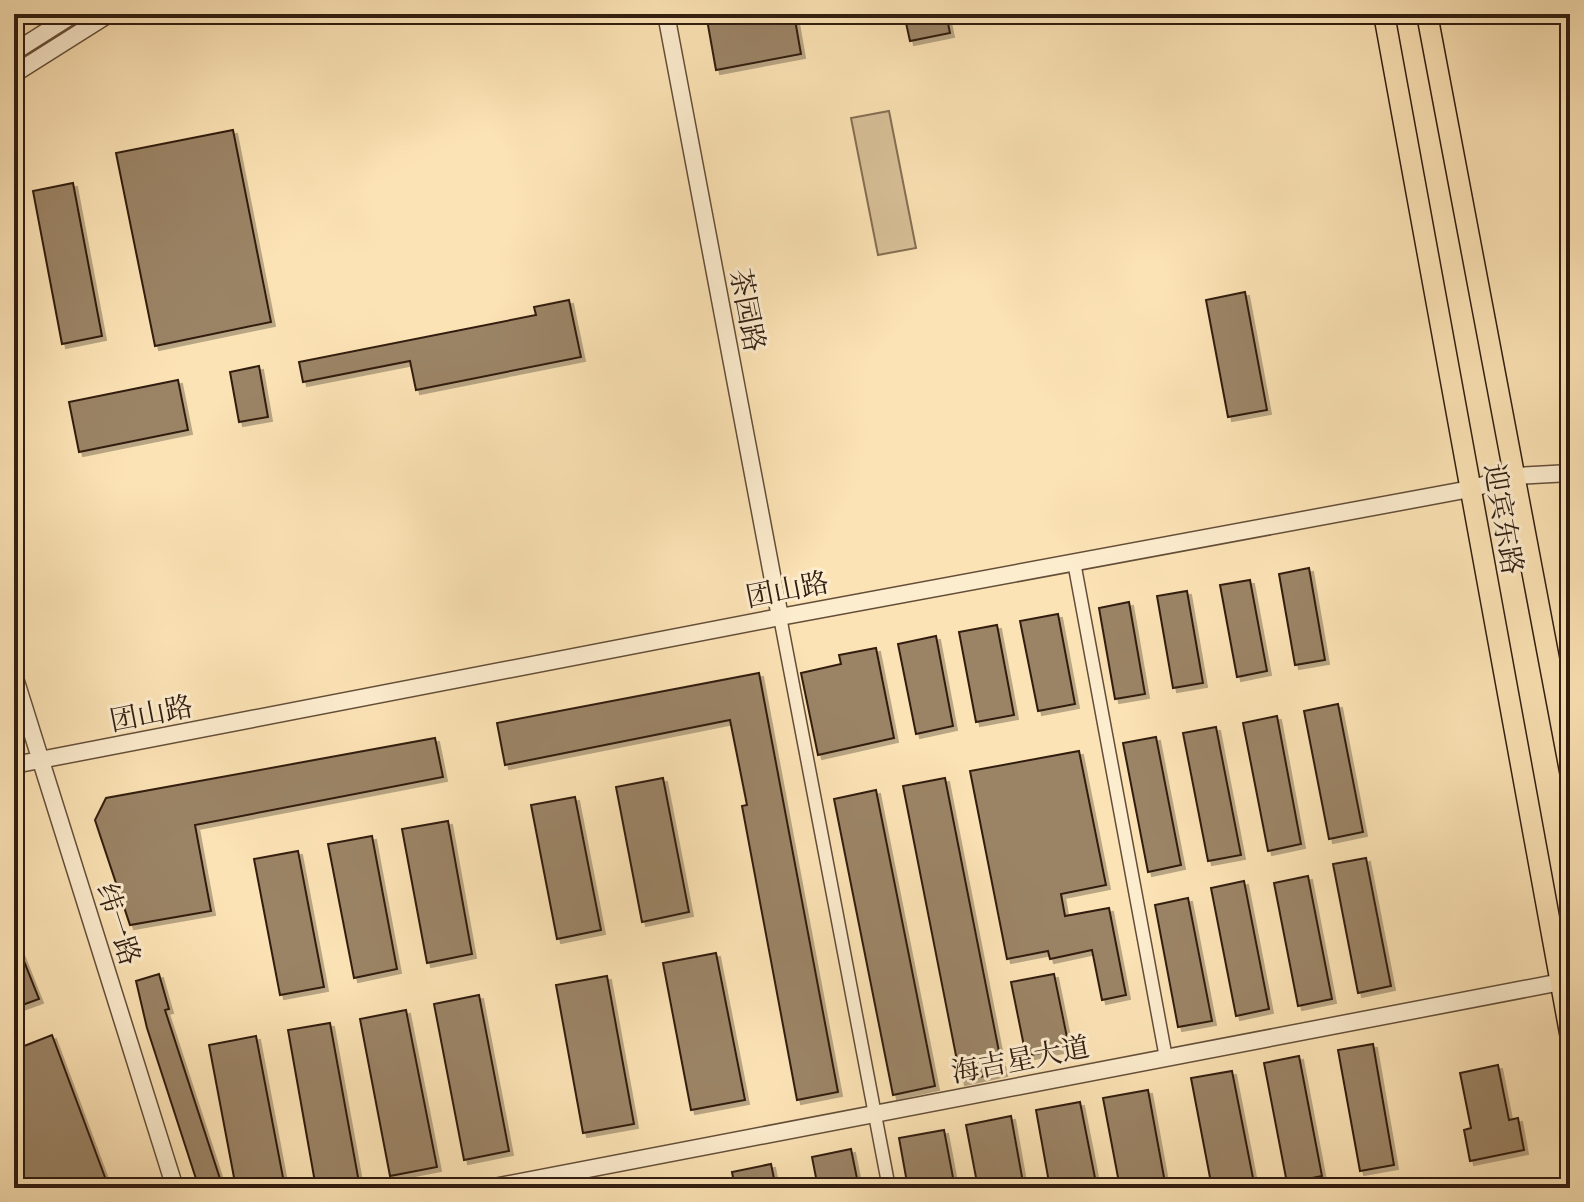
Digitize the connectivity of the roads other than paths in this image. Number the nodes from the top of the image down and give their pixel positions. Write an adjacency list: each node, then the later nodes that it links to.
1 (74, 14): 6 (street)
2 (109, 14): 7 (street)
3 (666, 14): 12 (street, 茶园路)
4 (1384, 14): 10 (highway, 迎宾东路)
5 (1427, 14): 9 (highway, 迎宾东路)
6 (14, 52)
7 (14, 74)
8 (1570, 473): 9 (street, 团山路)
9 (1515, 476): 10 (street, 团山路); 16 (highway, 迎宾东路)
10 (1470, 489): 11 (street, 团山路); 17 (highway, 迎宾东路)
11 (1074, 562): 12 (street, 团山路); 19 (street)
12 (780, 617): 14 (street, 团山路); 20 (street)
13 (14, 675): 14 (street, 纬一路)
14 (40, 761): 15 (street, 团山路); 22 (street, 纬一路)
15 (14, 765)
16 (1570, 771)
17 (1561, 982): 18 (highway, 迎宾东路); 19 (street, 海吉星大道)
18 (1570, 1033)
19 (1166, 1058): 20 (street, 海吉星大道)
20 (875, 1114): 21 (street, 海吉星大道); 24 (street)
21 (552, 1182): 23 (street, 海吉星大道)
22 (175, 1188)
23 (489, 1188)
24 (889, 1188)

